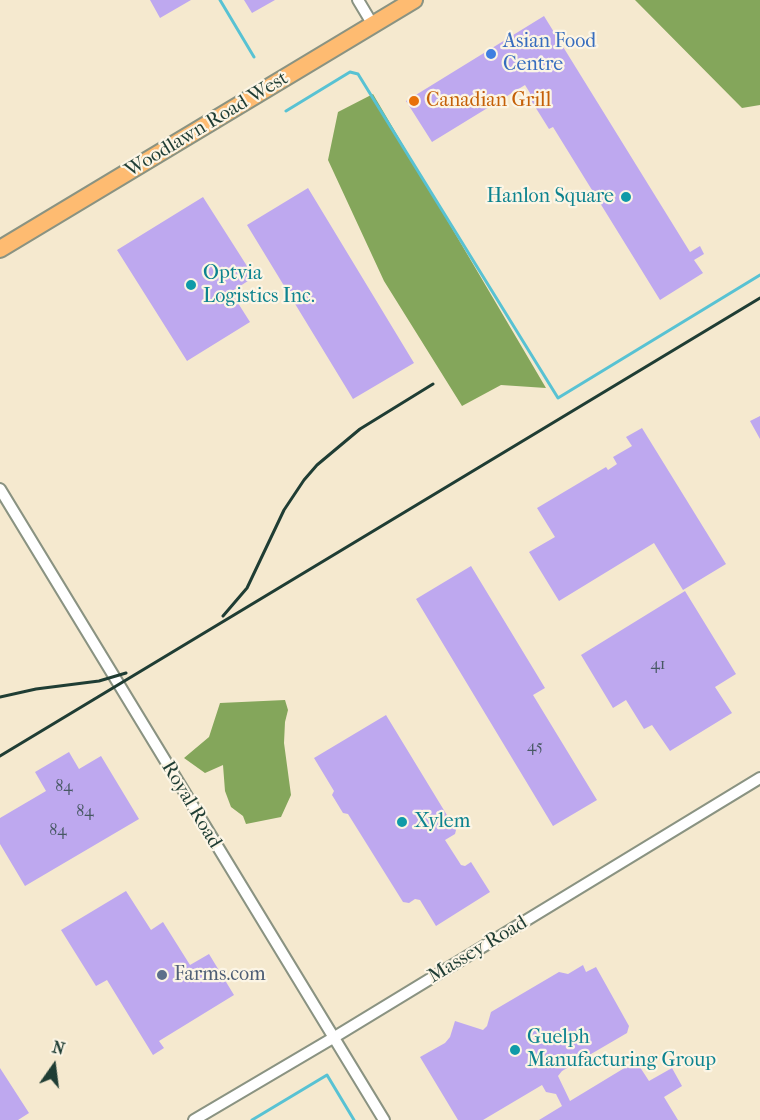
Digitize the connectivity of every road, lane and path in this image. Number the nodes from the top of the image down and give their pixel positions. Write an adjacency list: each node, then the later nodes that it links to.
1 (358, 0): 3 (street)
2 (414, 0): 3 (main road, Woodlawn Road West)
3 (373, 26): 4 (main road, Woodlawn Road West)
4 (0, 249)
5 (0, 489): 7 (street, Royal Road)
6 (760, 778): 7 (street, Massey Road)
7 (333, 1038): 8 (street, Massey Road); 9 (street, Royal Road)
8 (194, 1120)
9 (384, 1120)

